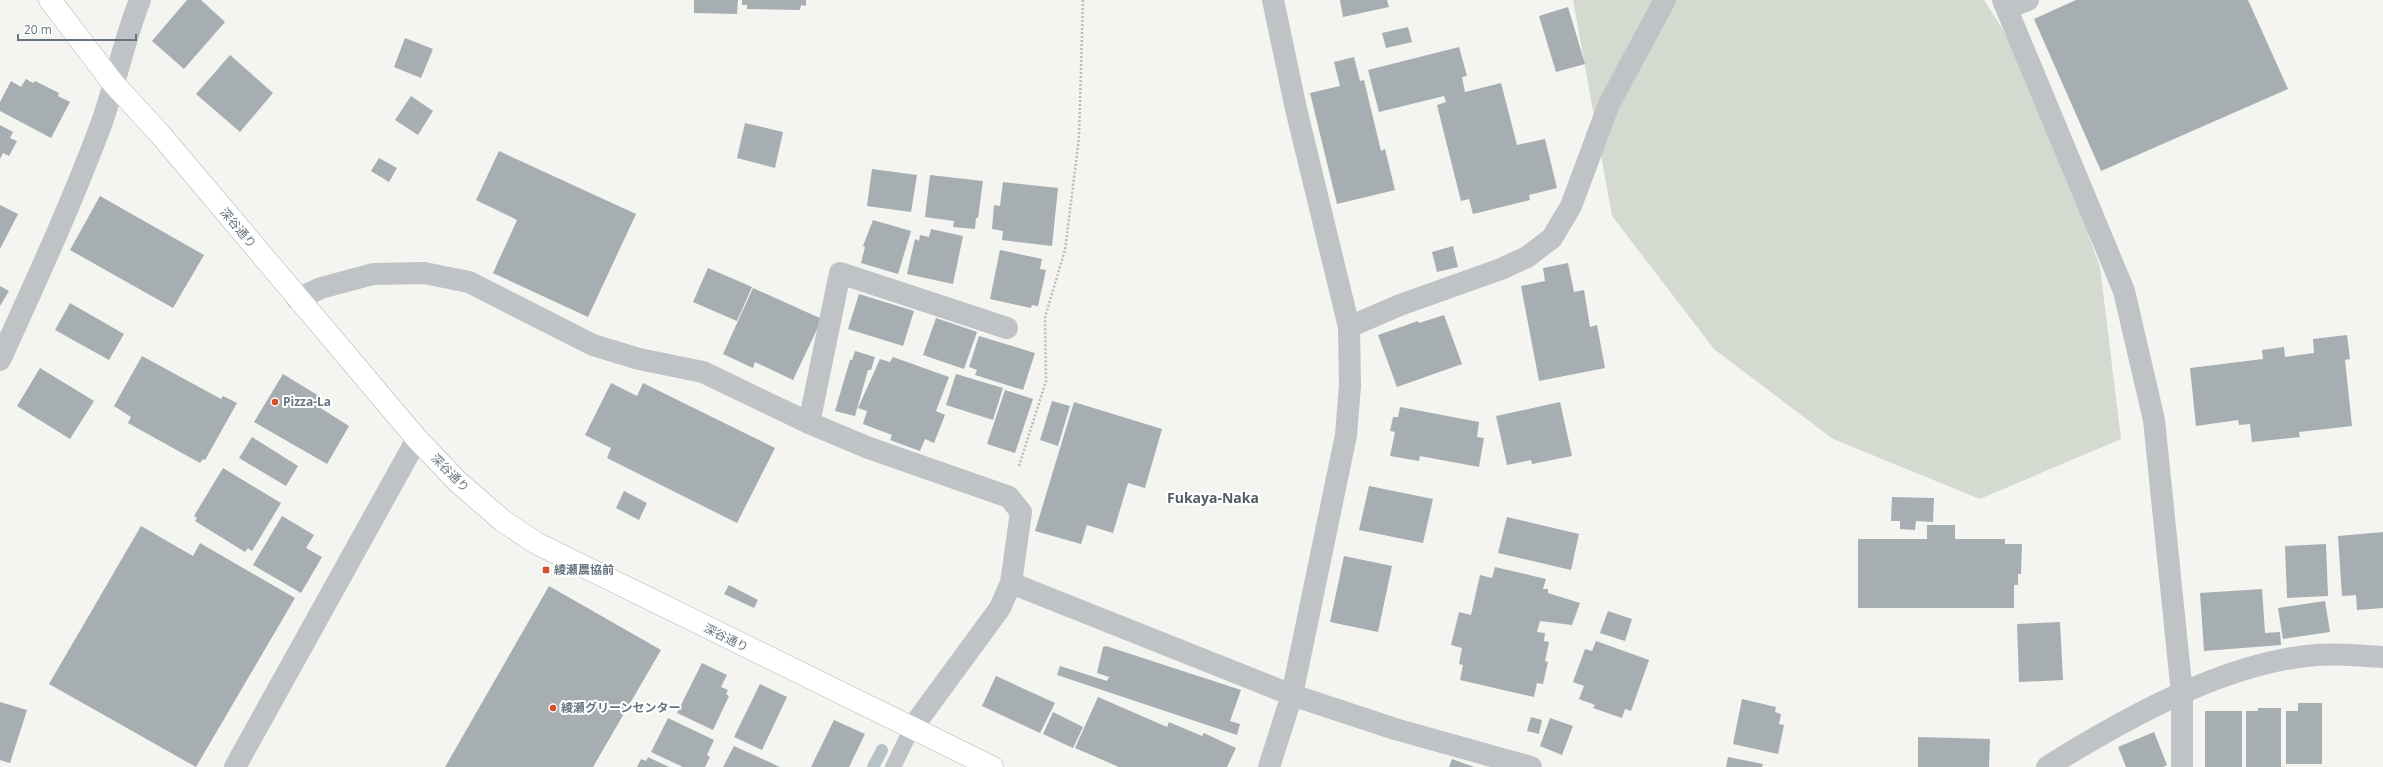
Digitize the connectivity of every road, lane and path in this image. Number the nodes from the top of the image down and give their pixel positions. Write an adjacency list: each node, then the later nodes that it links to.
1 (50, 0): 8 (street, 深谷通り)
2 (140, 0): 8 (street)
3 (1083, 0): 15 (path)
4 (1273, 0): 10 (street)
5 (1665, 0): 10 (street)
6 (2028, 0): 7 (street)
7 (2005, 4): 18 (street)
8 (113, 83): 9 (street, 深谷通り); 12 (street)
9 (297, 299): 13 (street); 14 (street, 深谷通り)
10 (1349, 327): 19 (street)
11 (1007, 328): 13 (street)
12 (0, 360)
13 (809, 423): 15 (street)
14 (417, 439): 20 (street, 深谷通り); 21 (street)
15 (1009, 497): 16 (street)
16 (1012, 583): 19 (street); 20 (street)
17 (2383, 657): 18 (street)
18 (2182, 694): 26 (street); 27 (street)
19 (1292, 695): 24 (street); 25 (street)
20 (912, 728): 22 (lane); 23 (street, 深谷通り)
21 (235, 767)
22 (893, 767)
23 (992, 767)
24 (1269, 767)
25 (1531, 767)
26 (2047, 767)
27 (2182, 767)

